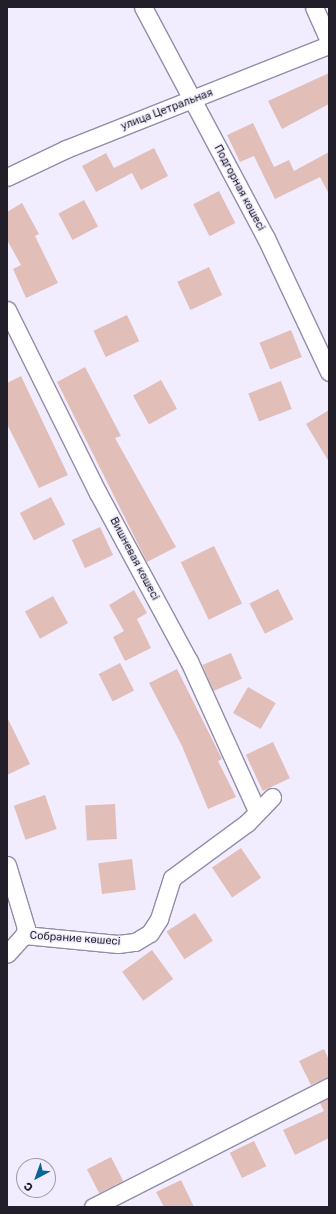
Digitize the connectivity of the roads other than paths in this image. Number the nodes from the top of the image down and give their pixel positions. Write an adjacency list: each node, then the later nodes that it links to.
1 (144, 7): 5 (street, Подгорная көшесі)
2 (314, 7): 3 (street)
3 (329, 41)
4 (329, 45): 5 (street, улица Цетральная)
5 (194, 100): 6 (street, улица Цетральная); 8 (street, Подгорная көшесі)
6 (7, 177)
7 (7, 310): 10 (street, Вишневая көшесі)
8 (329, 372)
9 (272, 797): 10 (street, Собрание көшесі)
10 (256, 811): 12 (street, Собрание көшесі)
11 (7, 865): 12 (street)
12 (25, 932): 13 (street)
13 (7, 954)
14 (329, 1087): 15 (street)
15 (93, 1207)

